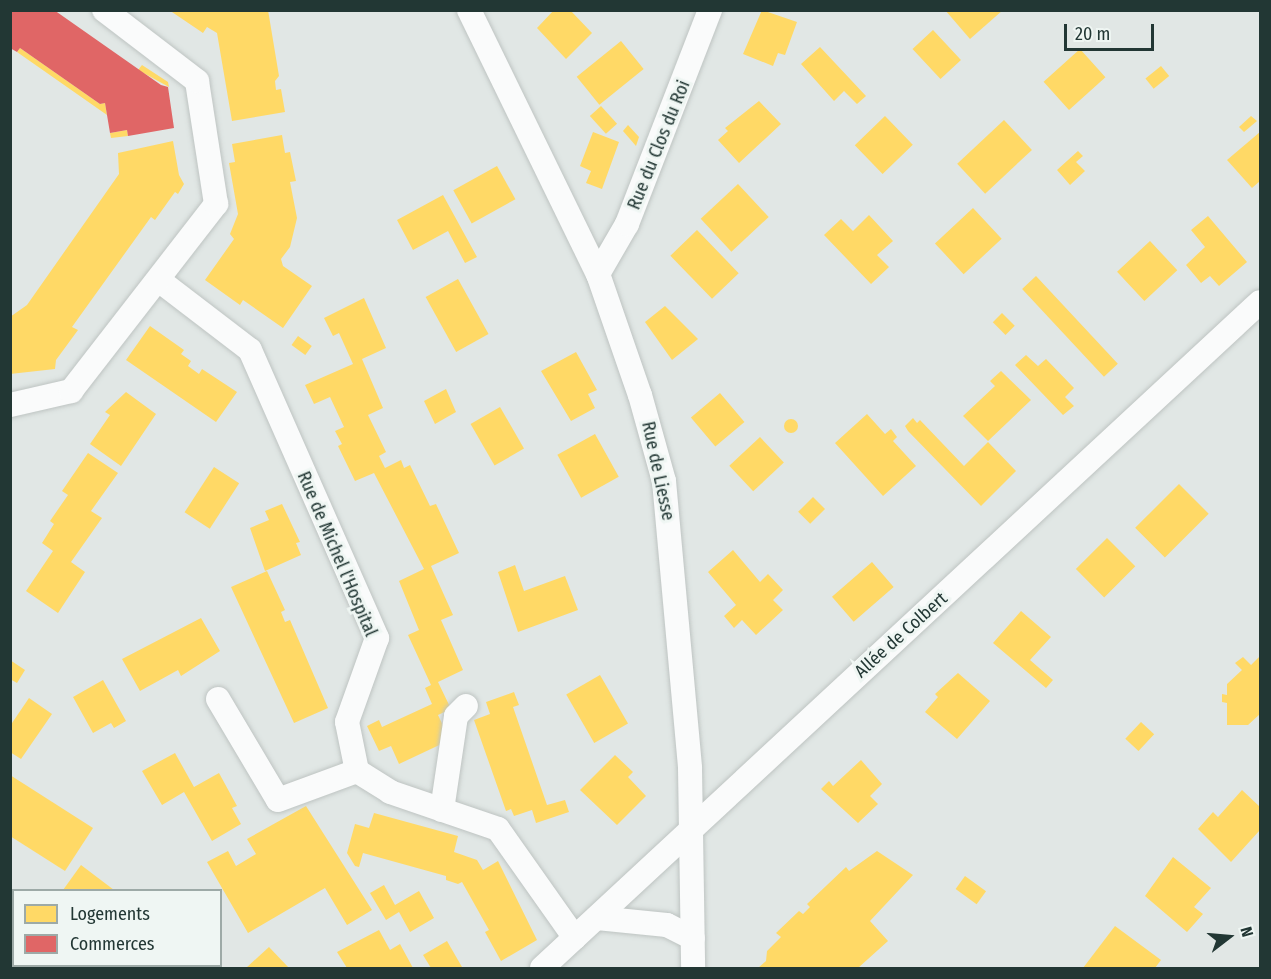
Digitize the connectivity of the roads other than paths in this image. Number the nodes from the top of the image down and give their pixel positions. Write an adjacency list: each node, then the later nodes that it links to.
1 (104, 10): 5 (street)
2 (469, 10): 4 (street, Rue de Liesse)
3 (710, 10): 4 (street, Rue du Clos du Roi)
4 (598, 274): 12 (street, Rue de Liesse)
5 (160, 280): 7 (street); 10 (street, Rue de Michel l'Hospital)
6 (1260, 302): 12 (street, Allée de Colbert)
7 (10, 405)
8 (218, 699): 10 (street)
9 (466, 706): 11 (street)
10 (357, 771): 11 (street)
11 (442, 810): 14 (street)
12 (694, 830): 13 (street, Allée de Colbert); 15 (street, Rue de Liesse)
13 (597, 918): 14 (street, Allée de Colbert); 15 (street)
14 (575, 938): 16 (street, Allée de Colbert)
15 (693, 938): 17 (street, Rue de Liesse)
16 (542, 969)
17 (693, 969)

